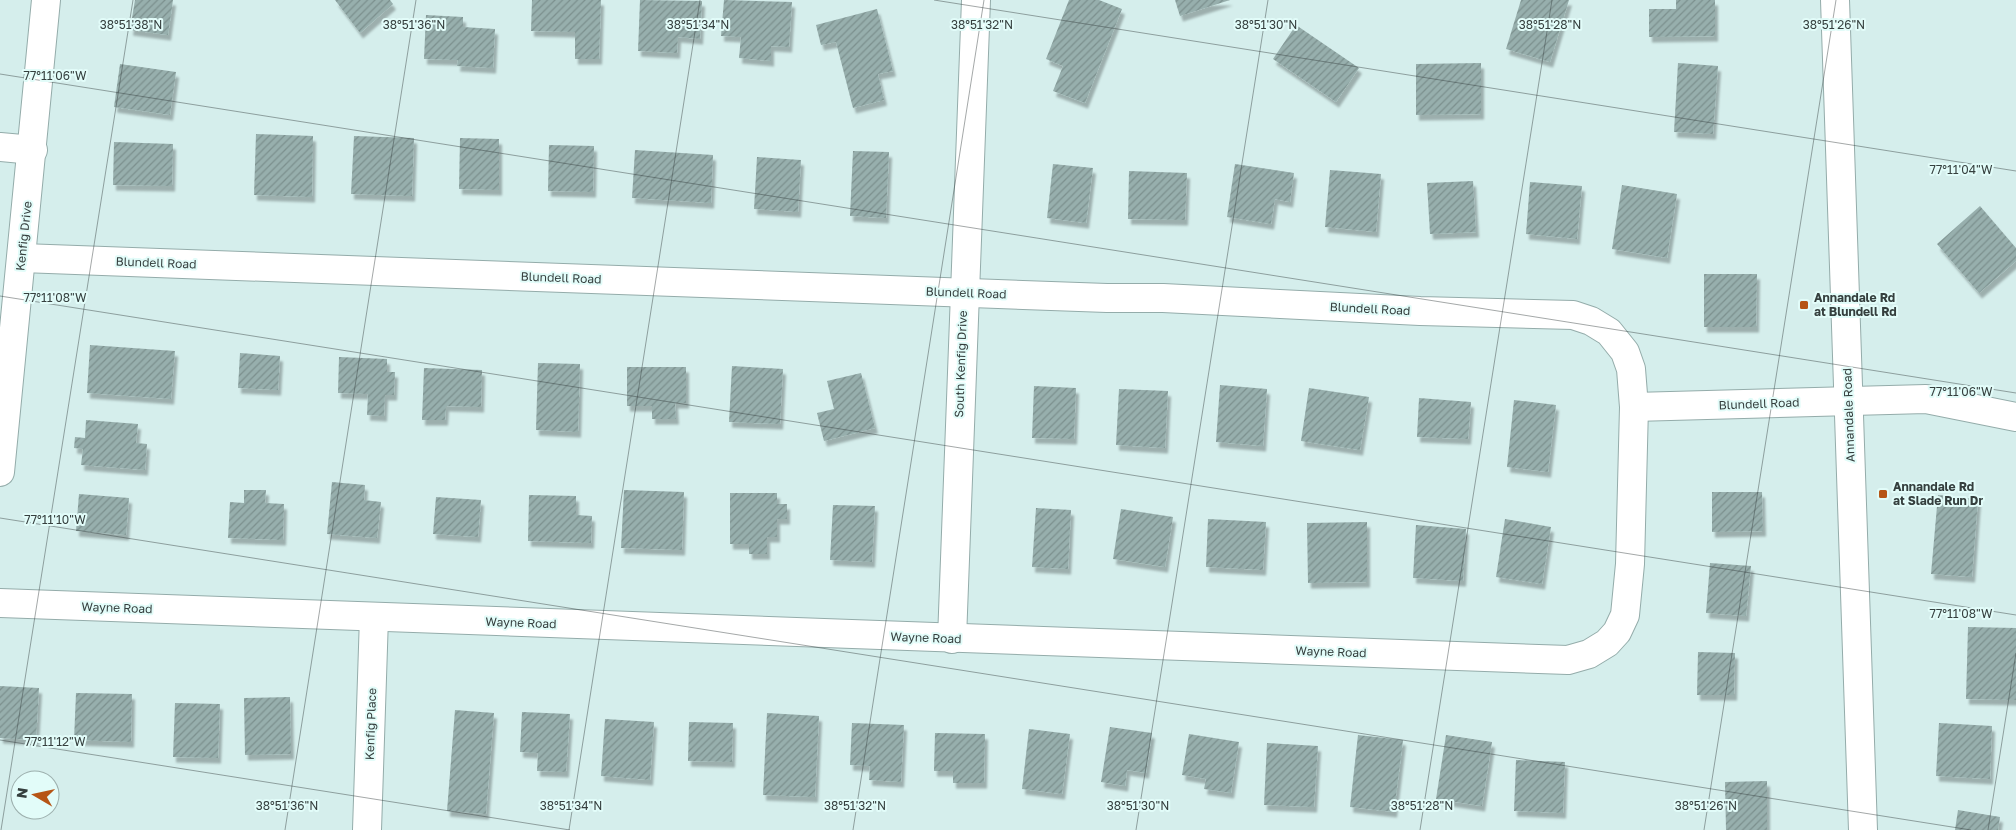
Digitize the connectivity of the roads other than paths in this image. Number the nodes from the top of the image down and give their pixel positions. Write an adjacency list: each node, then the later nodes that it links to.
1 (46, 0): 5 (street, Kenfig Drive)
2 (976, 0): 7 (street, South Kenfig Drive)
3 (1835, 0): 8 (street, Annandale Road)
4 (0, 147): 5 (street)
5 (32, 150): 6 (street, Kenfig Drive)
6 (22, 258): 7 (street, Blundell Road); 11 (street, Kenfig Drive)
7 (964, 292): 9 (street, Blundell Road); 14 (street, South Kenfig Drive)
8 (1849, 401): 9 (street, Blundell Road); 10 (street, Blundell Road); 16 (street, Annandale Road)
9 (1634, 408): 14 (street, Wayne Road)
10 (2016, 416)
11 (0, 472)
12 (0, 603): 13 (street, Wayne Road)
13 (374, 617): 14 (street, Wayne Road); 15 (street, Kenfig Place)
14 (952, 638)
15 (367, 830)
16 (1863, 830)

